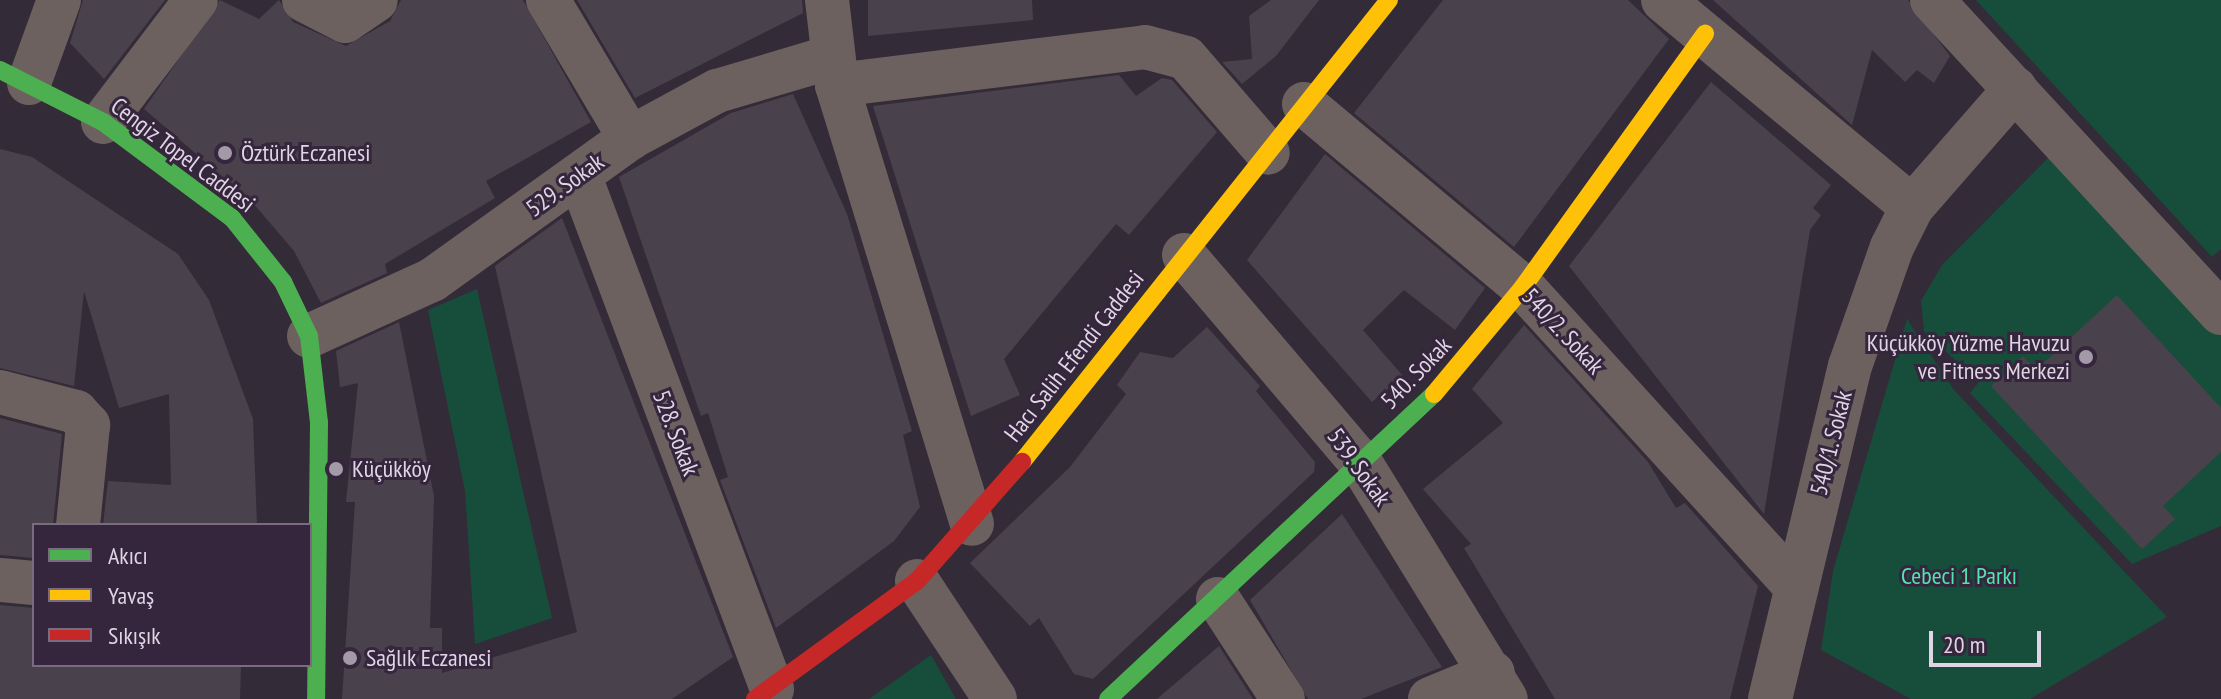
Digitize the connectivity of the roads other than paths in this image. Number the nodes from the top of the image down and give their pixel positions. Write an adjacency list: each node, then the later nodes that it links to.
1 (59, 0): 11 (street)
2 (196, 0): 14 (street)
3 (304, 0): 4 (street)
4 (376, 0)
5 (548, 0): 15 (street)
6 (827, 0): 10 (street)
7 (1389, 0): 13 (main road, Hacı Salih Efendi Caddesi)
8 (1932, 0): 12 (street)
9 (1688, 13): 18 (street); 20 (main road, 540. Sokak)
10 (834, 71): 15 (street, 529. Sokak); 16 (street, 529. Sokak); 26 (street)
11 (15, 76): 14 (main road, Cengiz Topel Caddesi)
12 (2015, 89): 18 (street, 540/1. Sokak); 21 (street)
13 (1304, 104): 16 (main road, Hacı Salih Efendi Caddesi); 20 (street, 540/2. Sokak)
14 (103, 122): 22 (main road, Cengiz Topel Caddesi)
15 (630, 138): 17 (street, 529. Sokak)
16 (1268, 153): 19 (main road, Hacı Salih Efendi Caddesi)
17 (580, 177): 22 (street, 529. Sokak); 34 (street, 528. Sokak)
18 (1912, 207): 30 (street, 540/1. Sokak)
19 (1184, 255): 24 (street, 539. Sokak); 26 (main road, Hacı Salih Efendi Caddesi)
20 (1523, 287): 24 (main road, 540. Sokak); 30 (street, 540/2. Sokak)
21 (2221, 313)
22 (309, 336): 32 (main road, Cengiz Topel Caddesi)
23 (0, 392): 25 (street)
24 (1360, 462): 31 (main road, 540. Sokak); 33 (street, 539. Sokak)
25 (78, 523)
26 (972, 524): 28 (main road, Hacı Salih Efendi Caddesi)
27 (0, 580): 29 (street)
28 (917, 581): 34 (main road, Hacı Salih Efendi Caddesi); 36 (street)
29 (32, 583)
30 (1795, 586): 40 (street, 540/1. Sokak)
31 (1218, 599): 37 (main road, 540. Sokak); 38 (street)
32 (315, 602): 35 (main road, Cengiz Topel Caddesi)
33 (1499, 686): 39 (street)
34 (763, 694)
35 (316, 699)
36 (995, 699)
37 (1108, 699)
38 (1283, 699)
39 (1430, 699)
40 (1770, 699)

